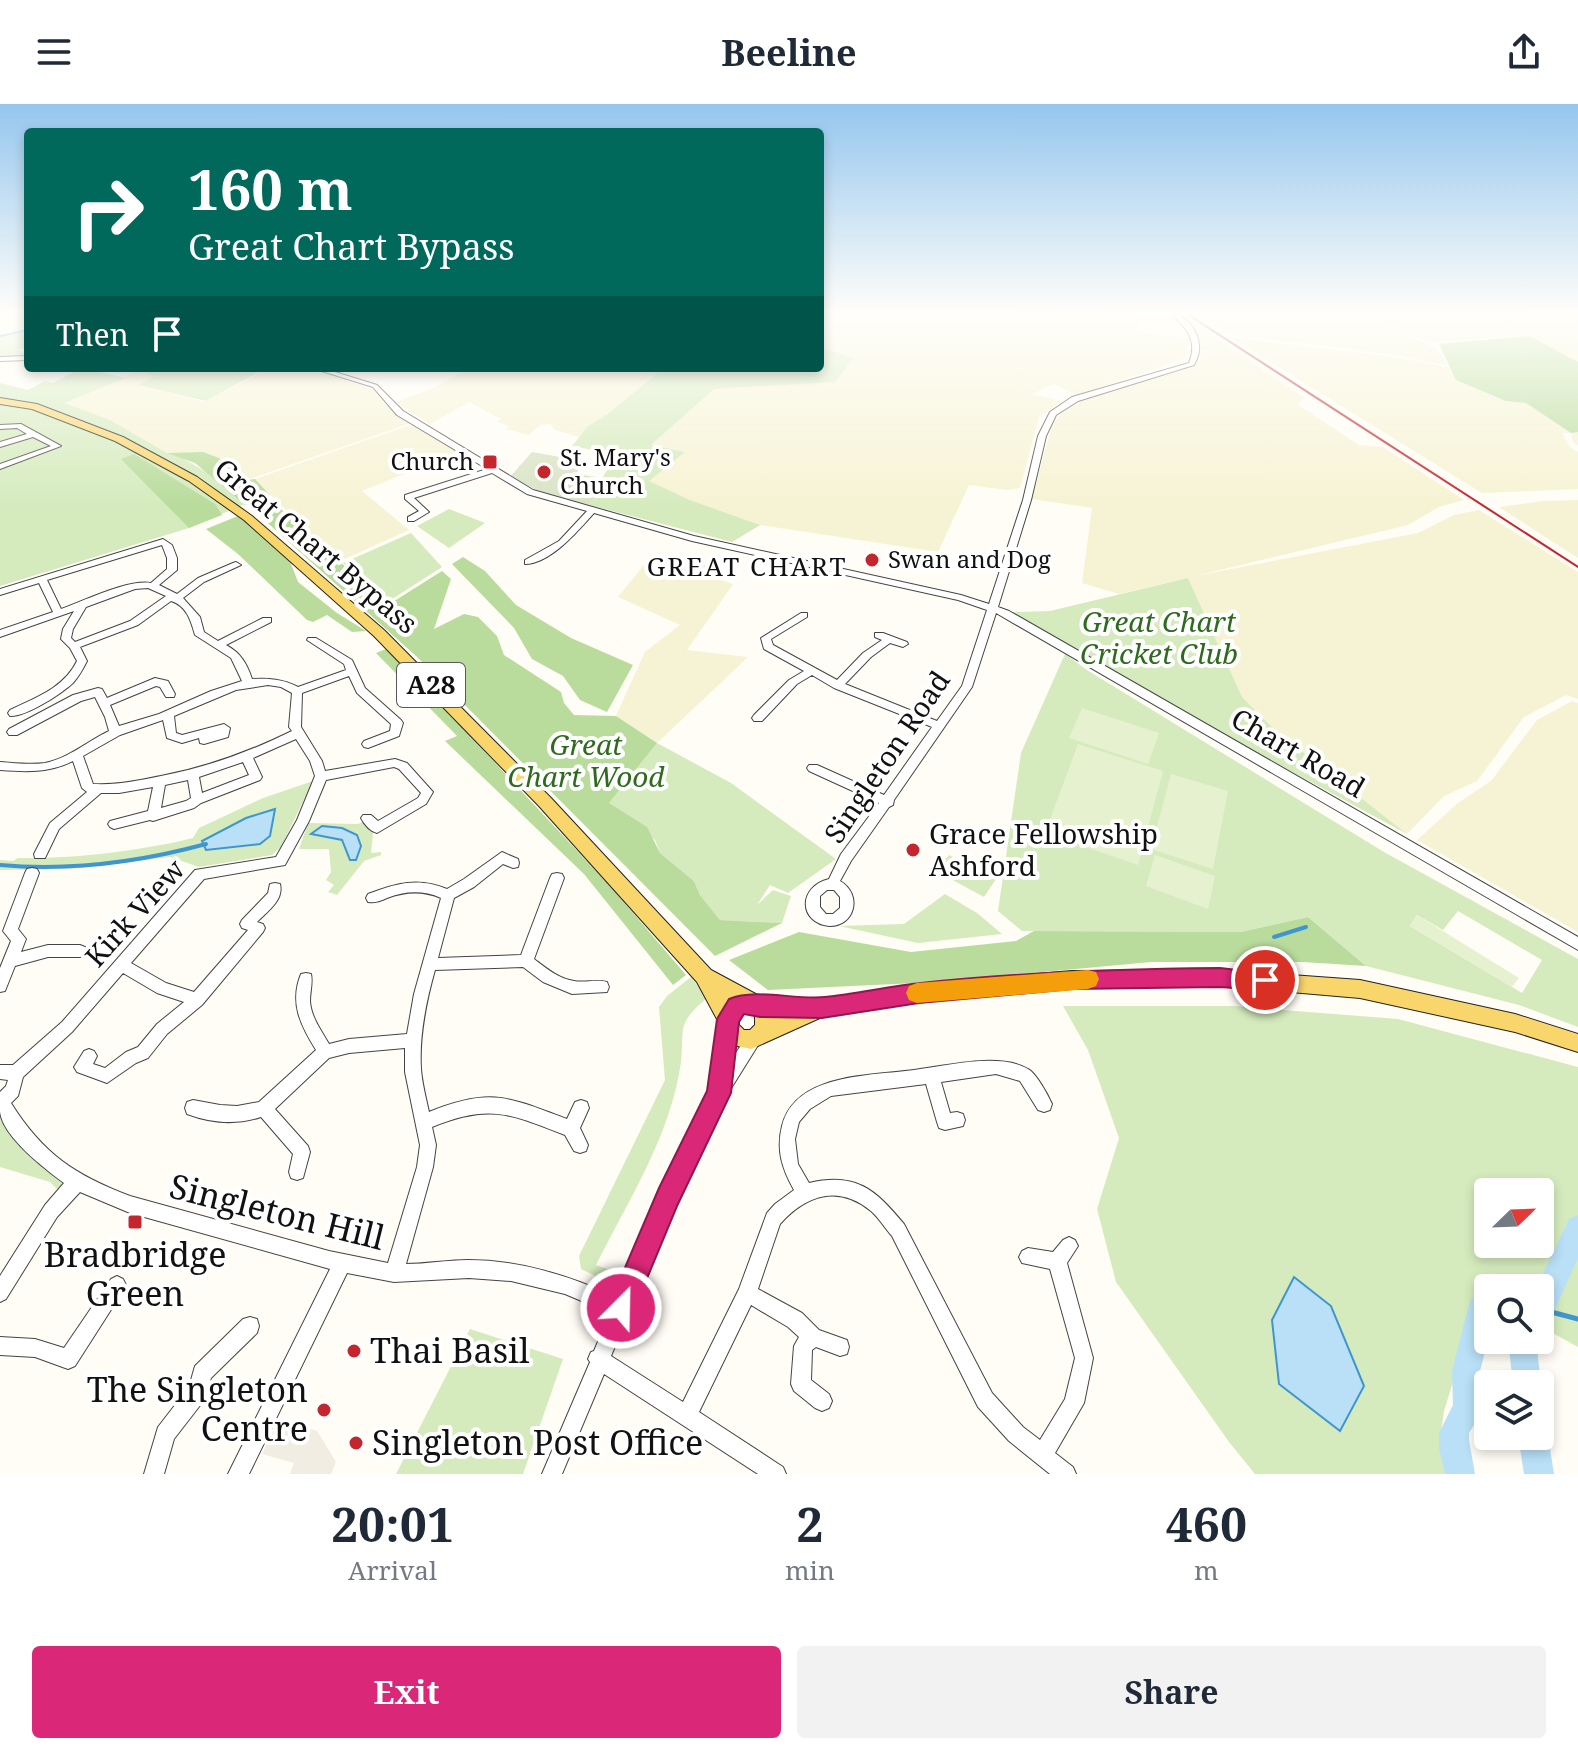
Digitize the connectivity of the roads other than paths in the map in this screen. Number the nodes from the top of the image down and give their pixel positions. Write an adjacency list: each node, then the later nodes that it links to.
1 (353, 378): 7 (street, Chart Road)
2 (1146, 378): 18 (street, Singleton Road)
3 (3, 399): 70 (main road, Great Chart Bypass / A28)
4 (0, 427): 5 (street)
5 (34, 434): 6 (street); 8 (street)
6 (0, 445)
7 (489, 466): 9 (street, Chart Road); 10 (street)
8 (0, 467)
9 (592, 510): 11 (street); 18 (street, Chart Road)
10 (411, 519)
11 (528, 562)
12 (236, 565): 16 (street)
13 (42, 579): 14 (street); 15 (street); 19 (street)
14 (153, 586): 16 (street); 17 (street)
15 (0, 592)
16 (173, 598): 25 (street); 26 (street)
17 (82, 604): 19 (street); 26 (street)
18 (992, 608): 37 (street, Singleton Road); 64 (street, Chart Road)
19 (54, 614): 22 (street)
20 (796, 617): 28 (street)
21 (267, 620): 25 (street)
22 (0, 634)
23 (312, 640): 27 (street)
24 (903, 644): 30 (street)
25 (219, 645): 29 (street)
26 (74, 646): 35 (street)
27 (353, 671): 31 (street); 42 (street)
28 (810, 672): 30 (street); 34 (street)
29 (248, 683): 31 (street); 36 (street)
30 (838, 685): 37 (street)
31 (297, 691): 40 (street)
32 (170, 694): 33 (street)
33 (103, 704): 38 (street); 39 (street)
34 (759, 712)
35 (14, 713)
36 (168, 714): 39 (street); 41 (street)
37 (940, 726): 52 (street, Singleton Road)
38 (13, 732)
39 (115, 732): 43 (street)
40 (298, 733): 44 (street); 48 (street)
41 (204, 740)
42 (368, 744)
43 (77, 755): 45 (street); 50 (street)
44 (246, 756): 47 (street); 51 (street)
45 (0, 766)
46 (813, 768): 52 (street)
47 (193, 775): 49 (street); 51 (street)
48 (321, 776): 54 (street); 69 (street, Kirk View)
49 (160, 780): 50 (street); 53 (street)
50 (97, 790): 56 (street)
51 (197, 800): 53 (street)
52 (889, 802): 60 (street, Singleton Road)
53 (153, 816): 55 (street)
54 (367, 818)
55 (114, 824)
56 (40, 854)
57 (503, 855): 62 (street)
58 (32, 873): 66 (street)
59 (557, 878): 67 (street)
60 (832, 885)
61 (275, 888): 74 (street)
62 (448, 895): 63 (street); 68 (street)
63 (373, 898)
64 (1578, 944)
65 (80, 951): 66 (street)
66 (13, 960): 72 (street)
67 (526, 961): 68 (street); 73 (street)
68 (429, 964): 79 (street)
69 (122, 965): 74 (street); 83 (street, Kirk View)
70 (704, 976): 75 (main road, Great Chart Bypass / A28); 77 (main road, Great Chart Bypass / A28)
71 (306, 979): 81 (street)
72 (0, 986)
73 (602, 987)
74 (197, 1000): 82 (street)
75 (757, 1005): 76 (main road, Great Chart Bypass / A28); 77 (main road); 78 (main road)
76 (822, 1008): 78 (main road, Great Chart Bypass / A28); 80 (main road, Great Chart Bypass / A28)
77 (728, 1023): 78 (main road); 85 (street)
78 (758, 1035): 85 (street)
79 (413, 1040): 81 (street); 92 (street)
80 (1578, 1043)
81 (325, 1052): 89 (street)
82 (89, 1056)
83 (7, 1073): 86 (street, Singleton Hill)
84 (932, 1077): 87 (street); 91 (street); 97 (street)
85 (719, 1093): 104 (street)
86 (1, 1102): 96 (street, Singleton Hill)
87 (1044, 1104)
88 (193, 1108): 89 (street)
89 (264, 1108): 95 (street)
90 (581, 1108): 93 (street)
91 (957, 1120)
92 (424, 1122): 93 (street); 100 (street)
93 (571, 1129): 94 (street)
94 (580, 1145)
95 (297, 1172)
96 (76, 1183): 99 (street, Singleton Hill); 102 (street)
97 (805, 1192): 103 (street); 112 (street)
98 (1028, 1257): 112 (street)
99 (342, 1264): 100 (street, Singleton Hill); 114 (street)
100 (394, 1273): 104 (street, Singleton Hill)
101 (117, 1285): 107 (street)
102 (0, 1293)
103 (747, 1293): 106 (street); 111 (street)
104 (621, 1308): 109 (street)
105 (250, 1326): 113 (street)
106 (813, 1337): 108 (street); 110 (street)
107 (0, 1346)
108 (840, 1347)
109 (598, 1359): 111 (street); 115 (street)
110 (822, 1401)
111 (687, 1415): 116 (street)
112 (1043, 1454): 117 (street)
113 (154, 1474)
114 (238, 1474)
115 (552, 1474)
116 (776, 1474)
117 (1066, 1474)

